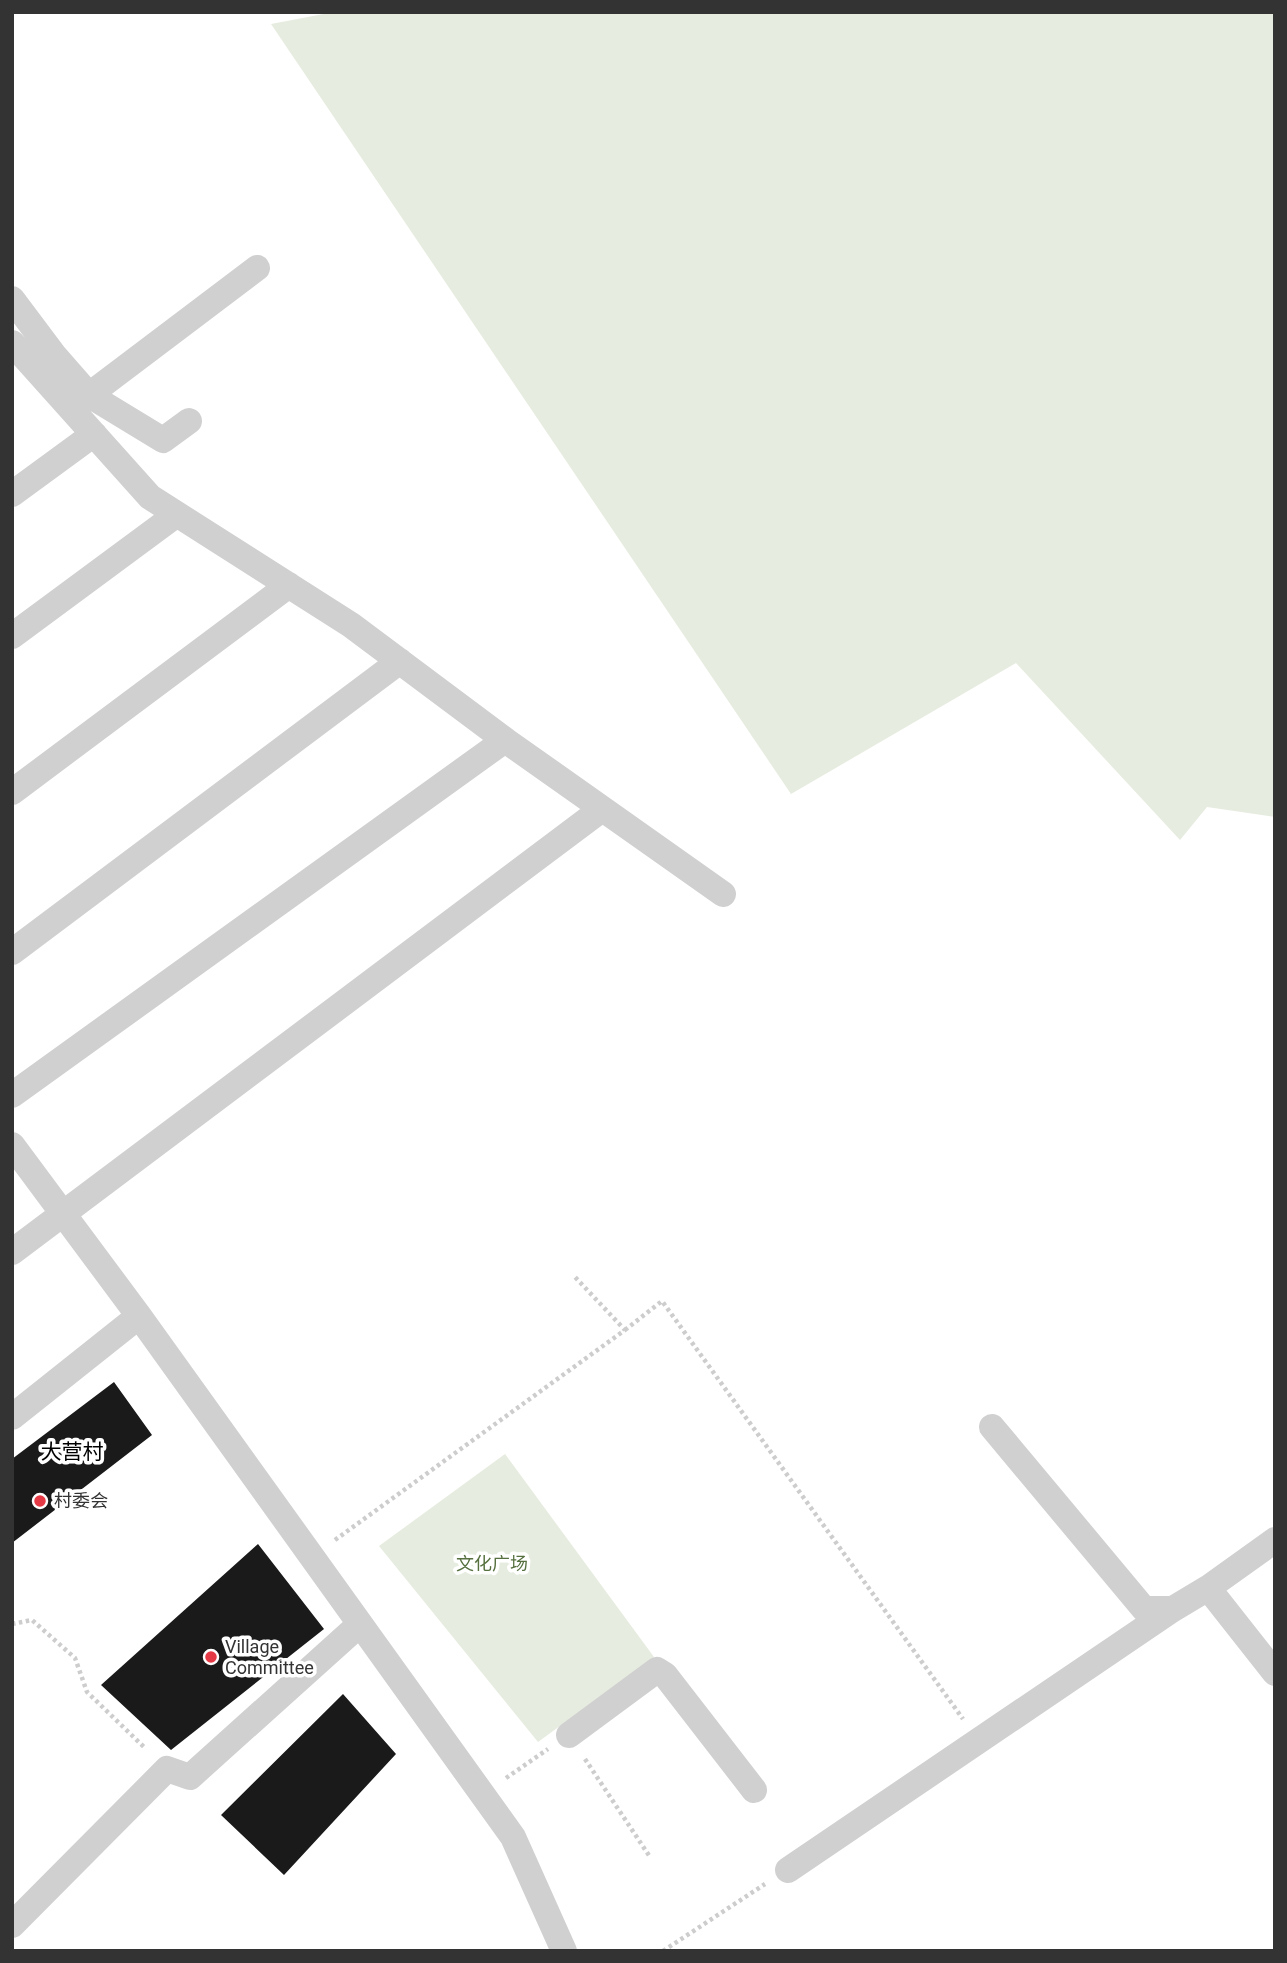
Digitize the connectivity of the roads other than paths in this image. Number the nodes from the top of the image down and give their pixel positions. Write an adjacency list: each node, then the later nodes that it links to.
1 (257, 268): 4 (street)
2 (12, 299): 4 (street)
3 (12, 344): 6 (street)
4 (89, 395): 5 (street)
5 (189, 422)
6 (94, 435): 7 (street); 8 (street)
7 (12, 495)
8 (177, 514): 9 (street); 10 (street)
9 (289, 585): 11 (street); 13 (street)
10 (12, 636)
11 (400, 661): 12 (street); 16 (street)
12 (505, 740): 14 (street); 17 (street)
13 (12, 792)
14 (602, 809): 15 (street); 19 (street)
15 (723, 894)
16 (12, 952)
17 (12, 1096)
18 (12, 1145): 19 (street)
19 (64, 1215): 20 (street); 21 (street)
20 (12, 1252)
21 (139, 1316): 22 (street); 27 (street)
22 (12, 1418)
23 (992, 1427): 26 (street)
24 (1275, 1540): 25 (street)
25 (1208, 1588): 26 (street); 28 (street)
26 (1173, 1609): 31 (street)
27 (360, 1624): 32 (street); 33 (street)
28 (1275, 1673)
29 (569, 1735): 30 (street)
30 (754, 1790)
31 (788, 1870)
32 (12, 1925)
33 (564, 1951)

